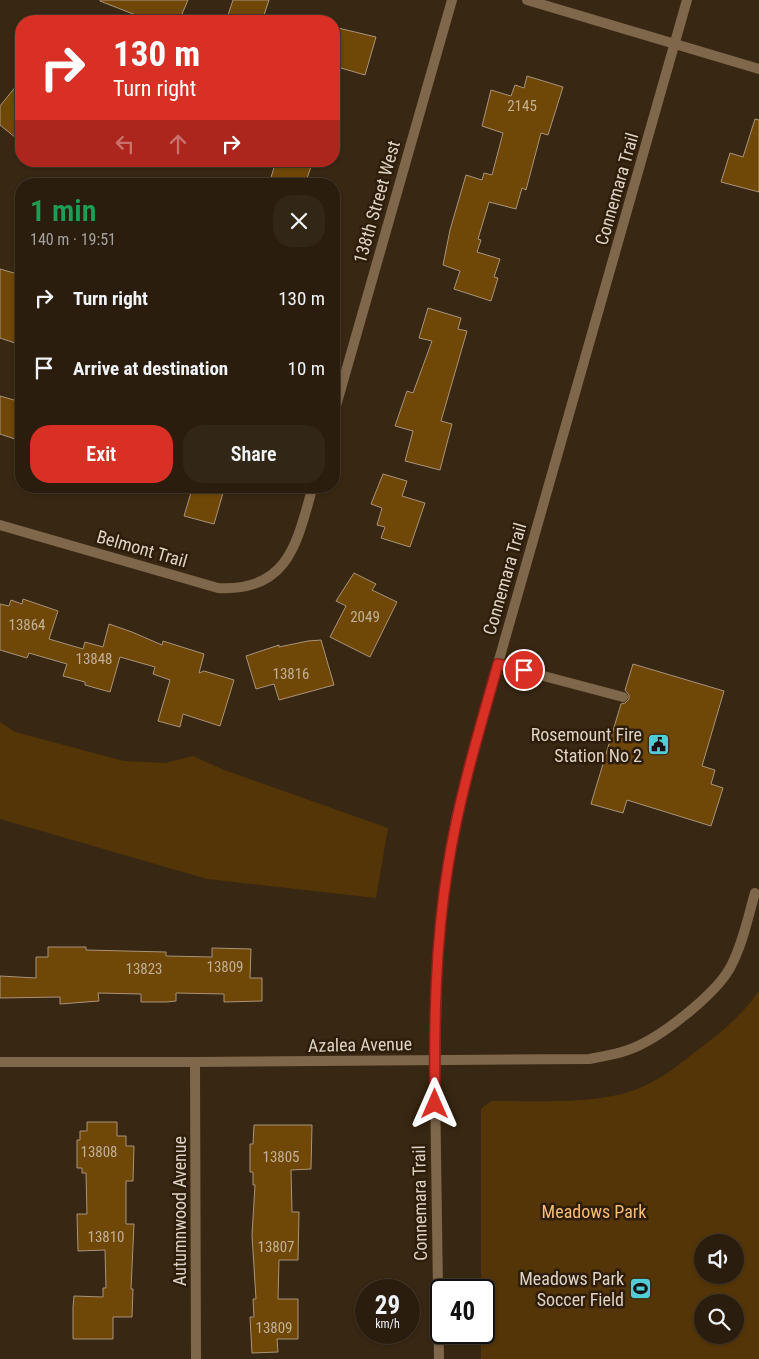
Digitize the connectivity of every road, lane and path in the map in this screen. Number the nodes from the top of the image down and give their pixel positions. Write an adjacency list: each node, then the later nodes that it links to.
1 (452, 0): 6 (street, 138th Street West)
2 (528, 0): 4 (street)
3 (687, 0): 4 (street, Connemara Trail)
4 (675, 44): 5 (street); 9 (street, Connemara Trail)
5 (759, 69)
6 (340, 392)
7 (311, 493): 8 (street, Belmont Trail)
8 (0, 525)
9 (498, 664): 10 (street); 12 (street, Connemara Trail)
10 (623, 697)
11 (757, 893): 12 (street, Azalea Avenue)
12 (435, 1060): 14 (street, Azalea Avenue); 16 (street, Connemara Trail)
13 (0, 1062): 14 (street, Azalea Avenue)
14 (195, 1062): 15 (street, Autumnwood Avenue)
15 (196, 1359)
16 (439, 1359)

